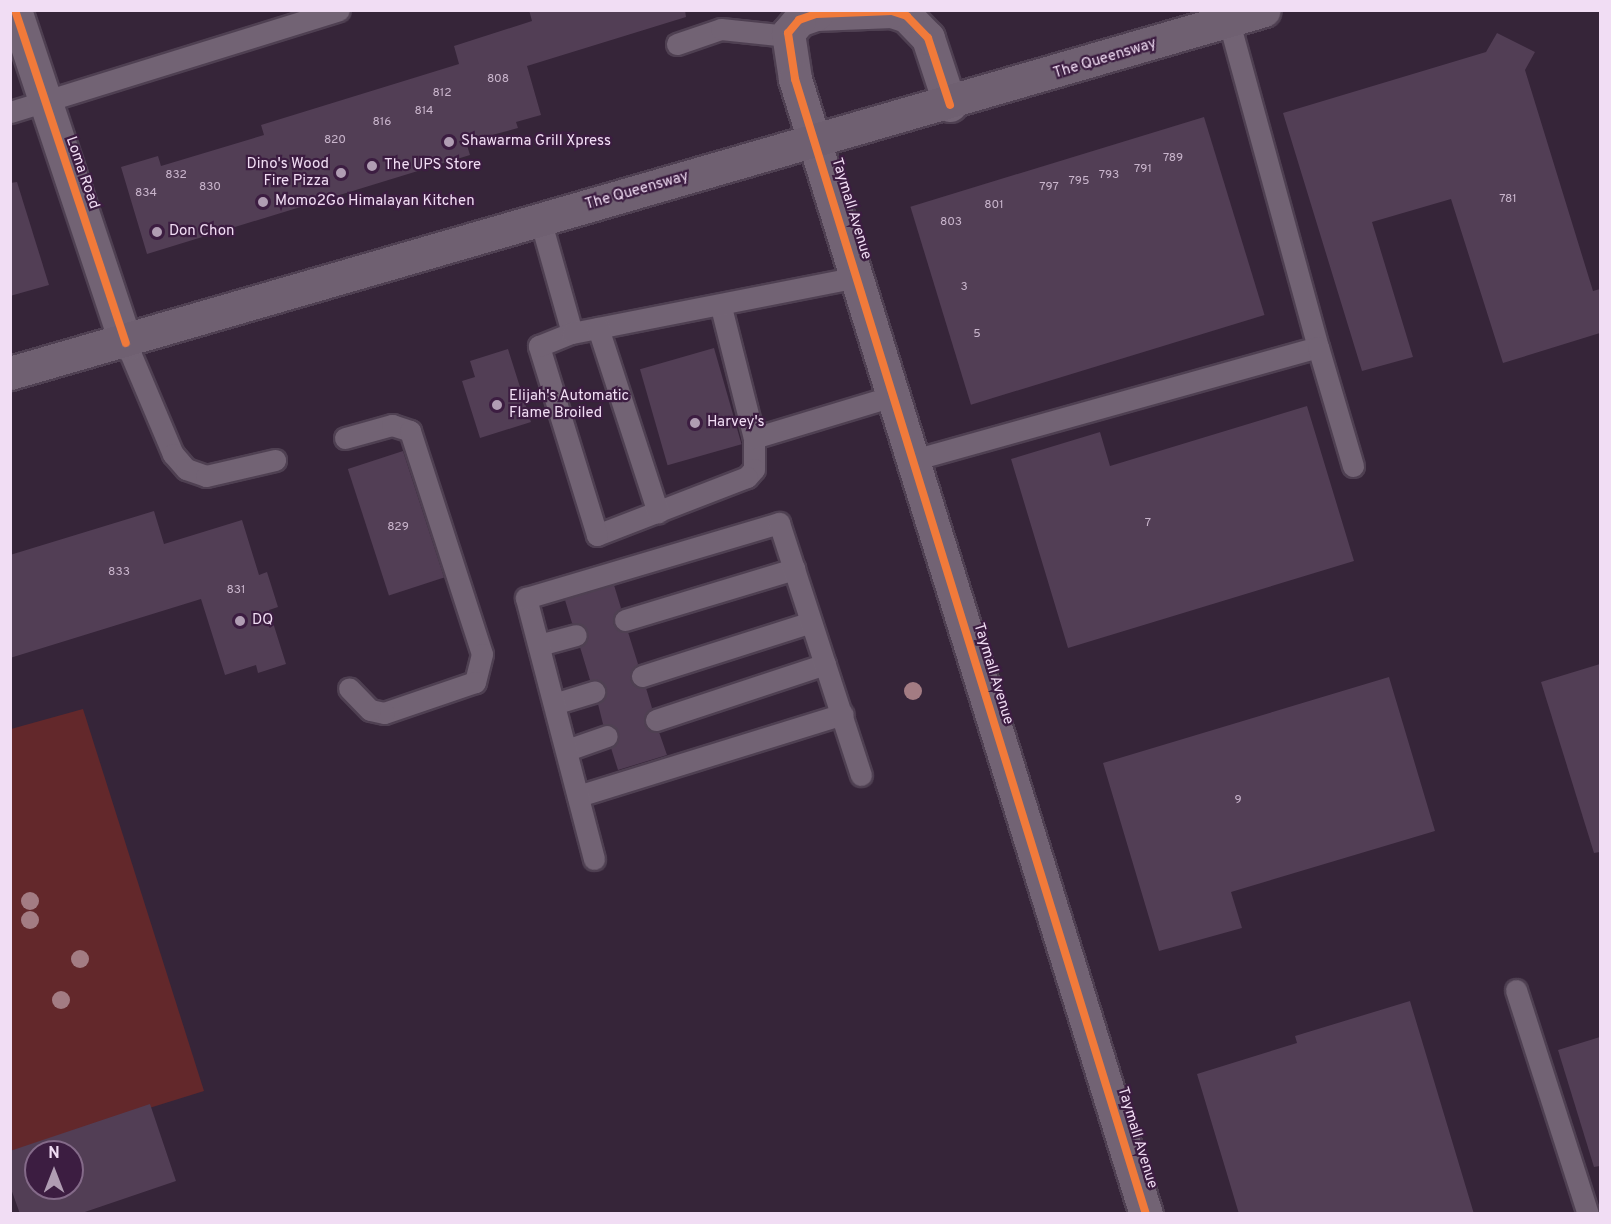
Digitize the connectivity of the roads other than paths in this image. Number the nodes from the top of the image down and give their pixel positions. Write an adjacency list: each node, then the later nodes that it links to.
1 (15, 10): 7 (street, Loma Road)
2 (339, 10): 7 (lane)
3 (1264, 10): 4 (main road, The Queensway)
4 (1229, 22): 8 (main road, The Queensway); 17 (lane)
5 (788, 36): 6 (lane); 8 (street); 10 (street, Taymall Avenue)
6 (677, 44)
7 (43, 102): 9 (lane); 16 (street, Loma Road)
8 (950, 105): 10 (main road, The Queensway)
9 (10, 112)
10 (817, 141): 11 (main road, The Queensway); 12 (street, Taymall Avenue)
11 (540, 219): 15 (lane); 16 (main road, The Queensway)
12 (858, 277): 13 (lane); 19 (street, Taymall Avenue)
13 (721, 307): 14 (lane); 21 (lane)
14 (598, 328): 15 (lane); 25 (lane)
15 (572, 333): 25 (lane)
16 (126, 343): 18 (main road, The Queensway); 22 (lane)
17 (1318, 347): 23 (lane); 24 (lane)
18 (10, 373)
19 (893, 396): 21 (lane); 23 (street, Taymall Avenue)
20 (345, 438): 33 (lane)
21 (754, 438): 25 (lane)
22 (275, 460)
23 (913, 460): 44 (street, Taymall Avenue)
24 (1353, 466)
25 (658, 513)
26 (794, 569): 27 (lane); 28 (lane); 30 (lane)
27 (625, 620)
28 (811, 622): 31 (lane); 32 (lane)
29 (576, 635): 30 (lane)
30 (539, 645): 35 (lane)
31 (825, 664): 36 (lane); 37 (lane)
32 (642, 676)
33 (350, 688)
34 (594, 692): 35 (lane)
35 (557, 703): 39 (lane)
36 (843, 714): 40 (lane); 41 (lane)
37 (656, 720)
38 (607, 736): 39 (lane)
39 (567, 750): 41 (lane)
40 (861, 775)
41 (578, 796): 42 (lane)
42 (594, 859)
43 (1516, 990): 45 (lane)
44 (1146, 1214)
45 (1588, 1214)

